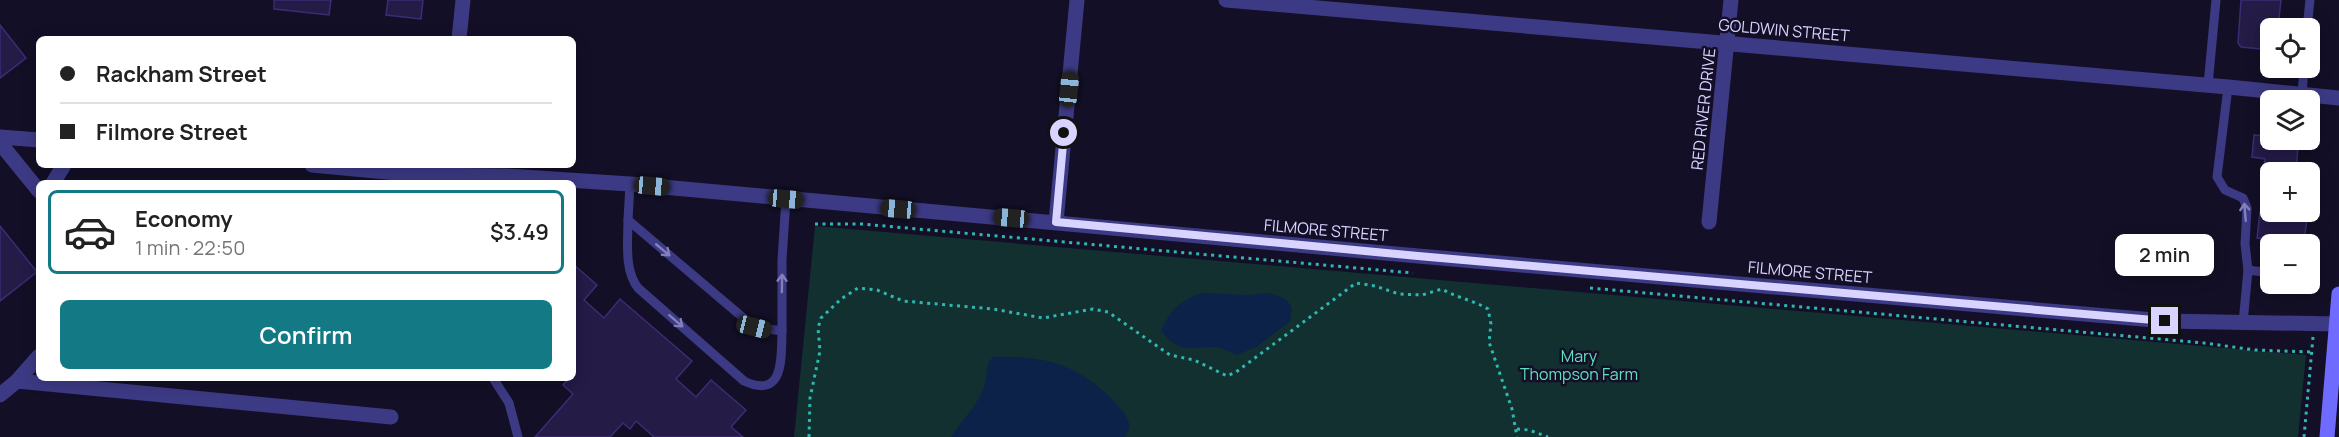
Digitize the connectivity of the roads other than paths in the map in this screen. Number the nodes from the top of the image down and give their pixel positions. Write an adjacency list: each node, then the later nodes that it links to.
1 (463, 0): 8 (street)
2 (1077, 0): 26 (street)
3 (1226, 0): 9 (street, GOLDWIN STREET)
4 (1731, 0): 9 (street, RED RIVER DRIVE)
5 (2216, 0): 10 (lane)
6 (2310, 0): 7 (lane)
7 (2308, 18)
8 (459, 36)
9 (1728, 43): 10 (street, GOLDWIN STREET); 27 (street, RED RIVER DRIVE)
10 (2208, 85): 11 (street, GOLDWIN STREET)
11 (2228, 87): 12 (street, GOLDWIN STREET); 28 (lane, one-way to 11)
12 (2260, 90)
13 (2320, 96): 14 (street, GOLDWIN STREET)
14 (2339, 98)
15 (0, 137): 16 (street)
16 (36, 140)
17 (0, 142): 23 (street)
18 (344, 168): 19 (street, FILMORE STREET)
19 (452, 174): 20 (street, FILMORE STREET)
20 (571, 180)
21 (576, 180): 22 (street, FILMORE STREET)
22 (630, 184): 24 (street, FILMORE STREET); 25 (lane)
23 (36, 186)
24 (786, 199): 26 (street, FILMORE STREET); 33 (lane, one-way to 24)
25 (628, 220): 33 (lane, one-way to 33); 33 (lane, one-way to 33)
26 (1056, 222): 31 (street, FILMORE STREET)
27 (1709, 222)
28 (2248, 270): 29 (lane); 31 (lane)
29 (2260, 272)
30 (2339, 294): 32 (main road)
31 (2243, 323): 32 (street, FILMORE STREET)
32 (2337, 324): 41 (main road)
33 (782, 331)
34 (36, 359): 35 (street)
35 (17, 381): 37 (street); 38 (street)
36 (495, 381): 40 (lane)
37 (81, 383): 39 (street)
38 (0, 395)
39 (391, 417)
40 (518, 437)
41 (2327, 437)

